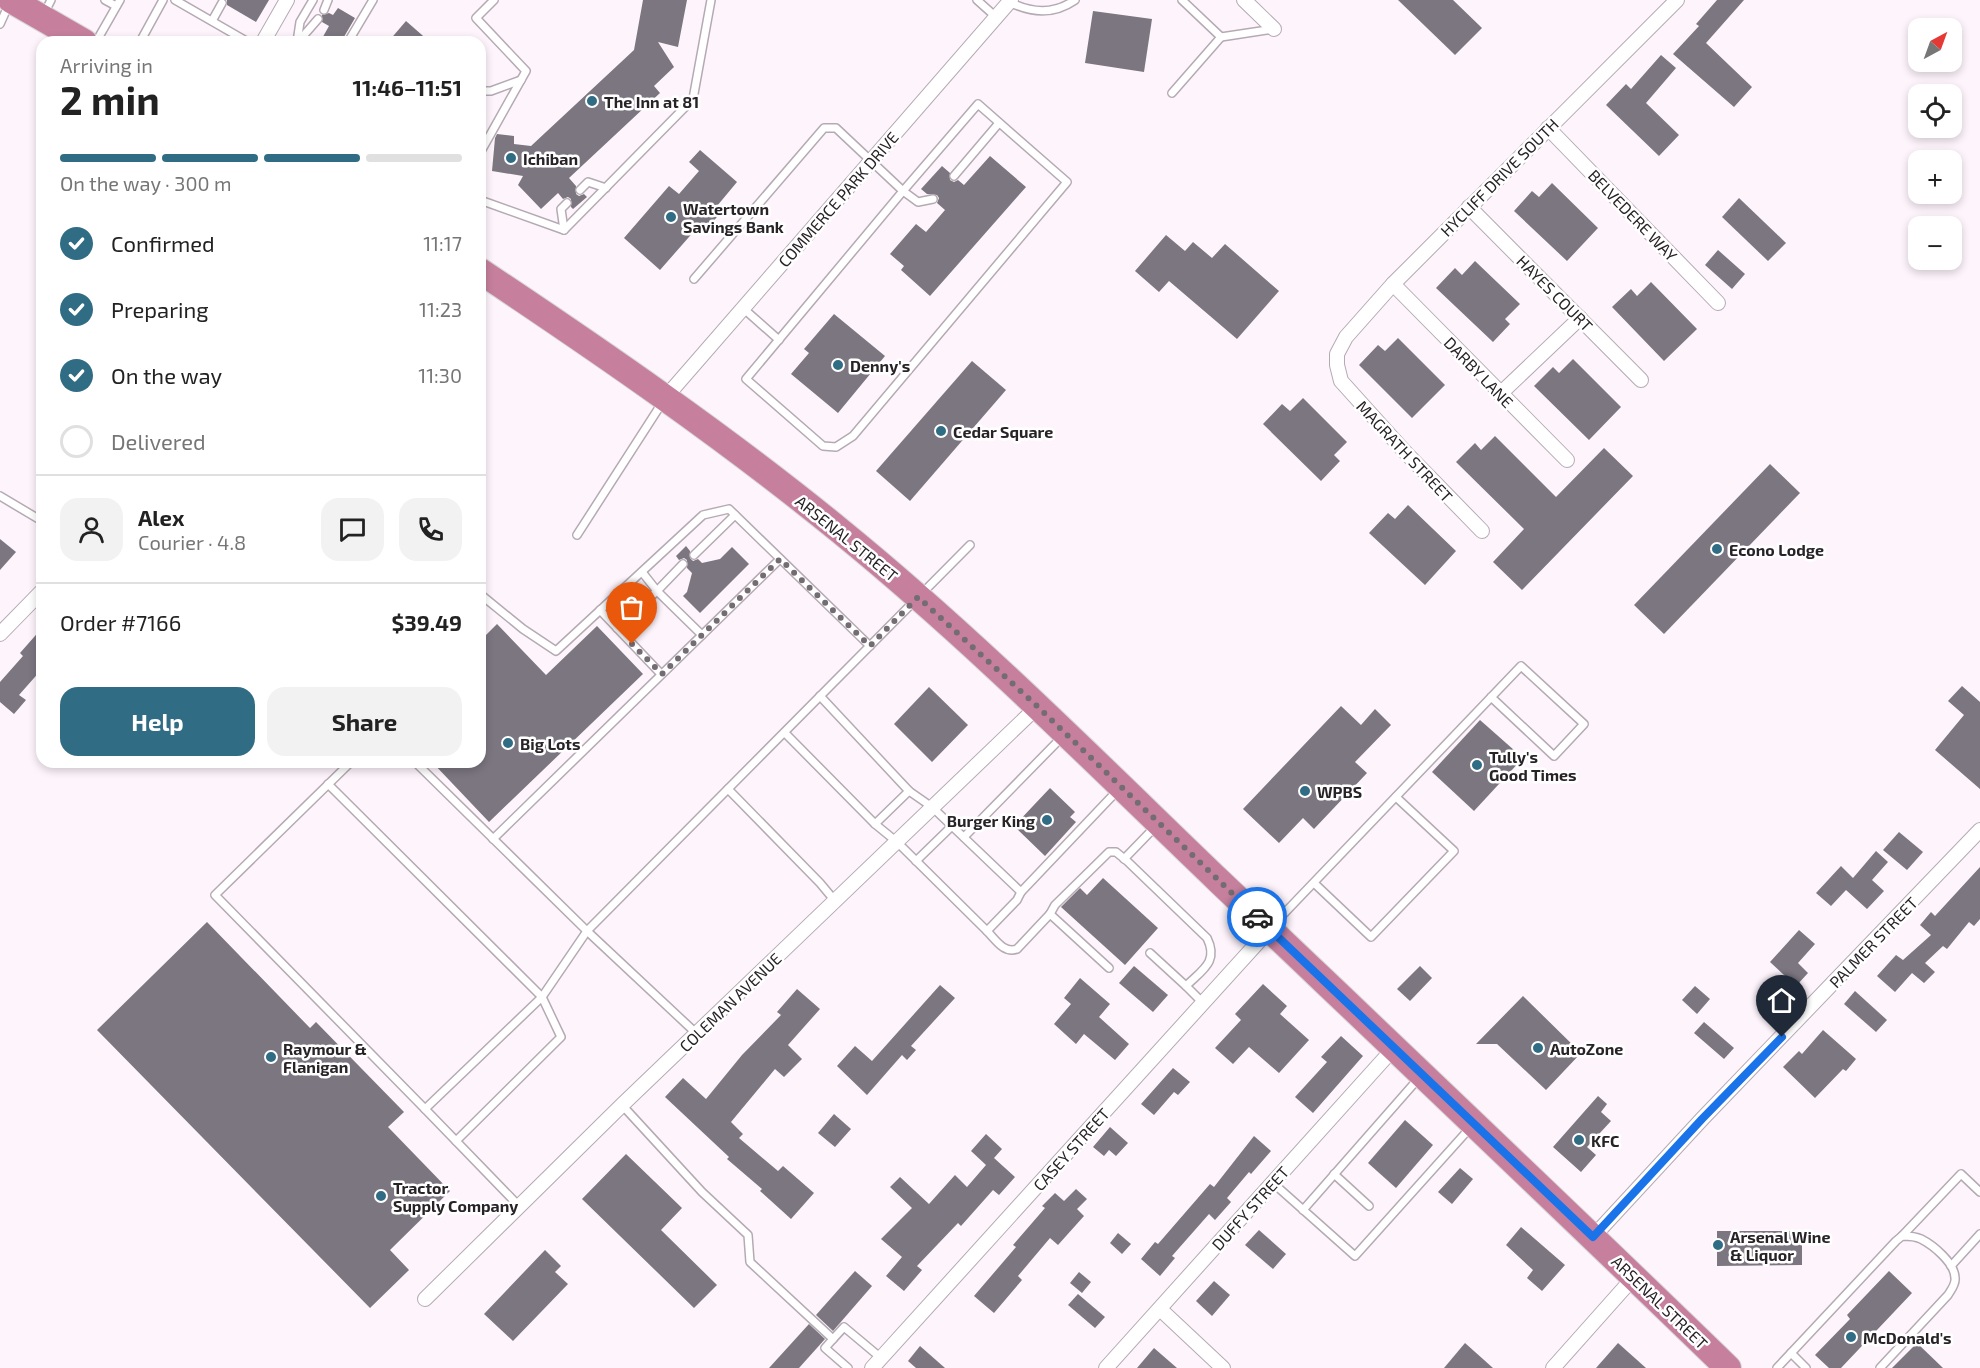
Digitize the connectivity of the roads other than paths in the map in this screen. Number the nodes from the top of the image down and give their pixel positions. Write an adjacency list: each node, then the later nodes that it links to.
1 (11, 0): 19 (highway); 24 (lane)
2 (105, 0): 17 (lane)
3 (163, 0): 28 (lane)
4 (175, 0): 23 (lane)
5 (287, 0): 30 (street)
6 (313, 0): 31 (lane)
7 (328, 0): 20 (lane)
8 (373, 0): 33 (lane)
9 (494, 0): 35 (lane)
10 (711, 0): 43 (lane)
11 (976, 0): 21 (lane)
12 (1075, 0): 16 (lane)
13 (1182, 0): 34 (lane)
14 (1244, 0): 25 (street)
15 (1677, 0): 39 (street, HYCLIFF DRIVE SOUTH)
16 (1010, 1): 21 (street, COMMERCE PARK DRIVE)
17 (118, 3): 27 (lane)
18 (222, 3): 23 (lane)
19 (46, 9): 26 (highway)
20 (324, 10)
21 (996, 17): 41 (street, COMMERCE PARK DRIVE)
22 (318, 19): 32 (lane)
23 (212, 21): 29 (lane)
24 (0, 24)
25 (1274, 29): 34 (lane)
26 (77, 36)
27 (99, 36)
28 (143, 36)
29 (238, 36)
30 (266, 36)
31 (299, 36)
32 (303, 36)
33 (352, 36)
34 (1221, 37): 37 (lane)
35 (521, 80): 36 (lane); 40 (lane)
36 (486, 91)
37 (1172, 93)
38 (999, 123): 42 (lane); 45 (lane); 57 (lane)
39 (1548, 128): 49 (street, HYCLIFF DRIVE SOUTH); 54 (street, BELVEDERE WAY)
40 (486, 142)
41 (870, 162): 45 (lane); 52 (lane); 55 (street, COMMERCE PARK DRIVE)
42 (954, 176)
43 (606, 188): 44 (lane); 50 (lane)
44 (580, 190)
45 (903, 191): 46 (lane); 57 (lane)
46 (933, 200)
47 (486, 202): 50 (lane)
48 (567, 203): 50 (lane)
49 (1469, 207): 53 (street, HYCLIFF DRIVE SOUTH); 56 (street, HAYES COURT)
50 (564, 230)
51 (486, 275): 61 (highway, ARSENAL STREET)
52 (694, 279)
53 (1393, 284): 58 (street, HYCLIFF DRIVE SOUTH); 60 (street, DARBY LANE)
54 (1718, 303)
55 (744, 309): 57 (lane); 61 (street, COMMERCE PARK DRIVE)
56 (1580, 318): 59 (street, HAYES COURT); 60 (street)
57 (779, 340)
58 (1337, 365): 66 (street, MAGRATH STREET)
59 (1641, 380)
60 (1500, 394): 62 (street, DARBY LANE)
61 (665, 398): 67 (lane); 75 (highway, ARSENAL STREET)
62 (1567, 460)
63 (0, 496): 65 (lane)
64 (735, 515): 69 (lane); 70 (lane); 72 (lane)
65 (36, 517)
66 (1482, 531)
67 (577, 536)
68 (970, 545): 75 (lane)
69 (694, 555)
70 (780, 559): 80 (lane); 81 (lane)
71 (683, 564): 73 (lane)
72 (642, 572): 73 (lane); 77 (lane)
73 (657, 591): 78 (lane); 80 (lane)
74 (36, 597): 79 (street)
75 (918, 597): 81 (lane); 85 (highway, ARSENAL STREET)
76 (486, 599): 77 (lane)
77 (600, 610): 78 (lane)
78 (617, 628): 82 (lane)
79 (0, 634)
80 (702, 635): 82 (lane)
81 (870, 646): 83 (lane)
82 (662, 674): 101 (lane)
83 (820, 696): 86 (lane); 93 (lane)
84 (1491, 697): 84 (lane); 94 (lane)
85 (1037, 706): 87 (highway, ARSENAL STREET); 95 (street, COLEMAN AVENUE)
86 (785, 733): 92 (lane); 97 (lane)
87 (1065, 734): 91 (highway, ARSENAL STREET); 100 (lane)
88 (345, 768): 90 (lane)
89 (421, 768): 101 (lane)
90 (328, 784): 115 (lane); 121 (lane)
91 (1121, 787): 96 (highway, ARSENAL STREET); 106 (lane)
92 (728, 789): 107 (lane); 110 (lane)
93 (909, 791): 95 (lane); 97 (lane)
94 (1396, 797): 105 (lane); 105 (lane)
95 (932, 807): 98 (lane); 102 (street, COLEMAN AVENUE)
96 (1159, 823): 103 (lane); 109 (highway, ARSENAL STREET)
97 (875, 824): 102 (lane)
98 (952, 826): 100 (lane); 104 (lane)
99 (1980, 830): 132 (street, PALMER STREET)
100 (964, 837): 106 (lane)
101 (493, 839): 110 (lane)
102 (897, 842): 104 (lane); 107 (street, COLEMAN AVENUE)
103 (1124, 859): 108 (lane); 114 (lane)
104 (916, 861): 111 (lane)
105 (1314, 883): 109 (lane)
106 (1020, 891): 111 (lane)
107 (835, 901): 117 (street, COLEMAN AVENUE)
108 (1050, 914): 111 (lane); 113 (lane)
109 (1270, 929): 116 (street, CASEY STREET); 118 (highway, ARSENAL STREET)
110 (587, 931): 115 (lane); 117 (lane)
111 (987, 931)
112 (1150, 954): 114 (lane)
113 (1109, 968)
114 (1186, 986): 116 (lane)
115 (542, 997): 121 (lane); 123 (lane)
116 (1203, 1002): 139 (street, CASEY STREET)
117 (697, 1034): 120 (street, COLEMAN AVENUE)
118 (1394, 1048): 119 (highway, ARSENAL STREET); 125 (street, DUFFY STREET)
119 (1422, 1075): 122 (highway, ARSENAL STREET); 124 (lane)
120 (622, 1105): 127 (street, COLEMAN AVENUE); 137 (lane)
121 (425, 1109): 123 (lane)
122 (1474, 1124): 129 (lane); 132 (highway, ARSENAL STREET)
123 (456, 1141): 127 (lane)
124 (1334, 1174): 128 (lane); 129 (lane)
125 (1273, 1183): 129 (lane); 136 (street, DUFFY STREET)
126 (1980, 1192): 131 (lane)
127 (519, 1206): 135 (street, COLEMAN AVENUE)
128 (1370, 1206)
129 (1303, 1210)
130 (1980, 1234): 133 (lane)
131 (1902, 1236): 133 (lane); 138 (lane)
132 (1593, 1237): 134 (highway, ARSENAL STREET)
133 (1951, 1266): 147 (lane)
134 (1634, 1277): 143 (street); 144 (highway, ARSENAL STREET)
135 (425, 1299)
136 (1160, 1309): 141 (street, DUFFY STREET); 142 (street)
137 (833, 1339): 139 (lane); 140 (lane)
138 (1791, 1353): 145 (lane); 146 (lane)
139 (876, 1363)
140 (848, 1368)
141 (1106, 1368)
142 (1223, 1368)
143 (1553, 1368)
144 (1728, 1368)
145 (1777, 1368)
146 (1806, 1368)
147 (1880, 1368)

